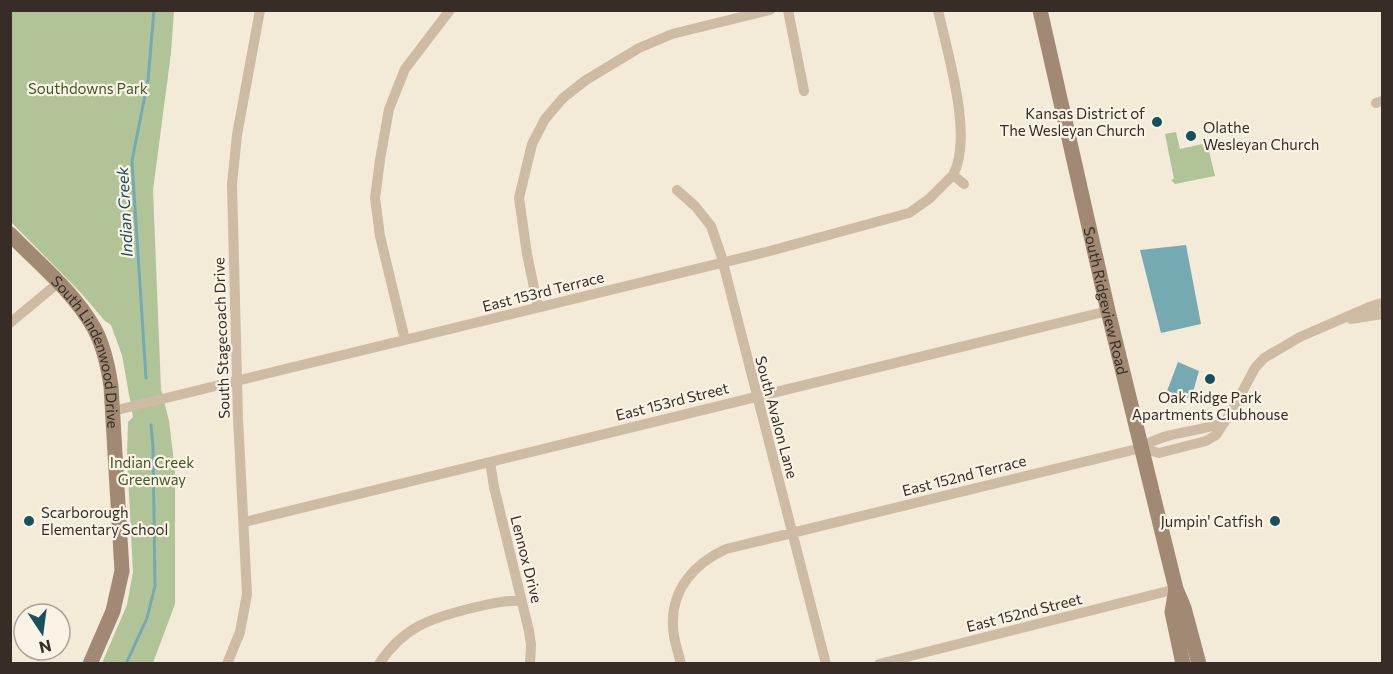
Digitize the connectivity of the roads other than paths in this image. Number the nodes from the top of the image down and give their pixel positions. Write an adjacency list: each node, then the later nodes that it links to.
1 (260, 10): 21 (street, South Stagecoach Drive)
2 (450, 10): 20 (street)
3 (770, 10): 15 (street)
4 (789, 10): 7 (street)
5 (938, 10): 8 (street)
6 (1040, 10): 16 (main road, South Ridgeview Road)
7 (804, 91)
8 (953, 175): 9 (street); 12 (street, East 153rd Terrace)
9 (964, 184)
10 (677, 190): 12 (street, South Avalon Lane)
11 (10, 234): 13 (main road, South Lindenwood Drive)
12 (723, 263): 15 (street, East 153rd Terrace); 22 (street, South Avalon Lane)
13 (57, 283): 19 (street); 23 (main road, South Lindenwood Drive)
14 (1383, 303): 18 (street)
15 (538, 307): 20 (street, East 153rd Terrace)
16 (1108, 311): 22 (street, East 153rd Street); 24 (main road, South Ridgeview Road)
17 (1383, 314): 18 (street)
18 (1339, 321): 24 (street, East 152nd Terrace)
19 (10, 323)
20 (405, 340): 21 (street, East 153rd Terrace)
21 (238, 381): 23 (street, East 153rd Terrace); 26 (street, South Stagecoach Drive)
22 (756, 397): 25 (street, East 153rd Street); 27 (street, South Avalon Lane)
23 (113, 411): 30 (main road, South Lindenwood Drive)
24 (1141, 448): 27 (street, East 152nd Terrace); 28 (main road, South Ridgeview Road)
25 (490, 462): 26 (street, East 153rd Street); 29 (street, Lennox Drive)
26 (244, 522): 31 (street, South Stagecoach Drive)
27 (793, 532): 34 (street, East 152nd Terrace); 35 (street, South Avalon Lane)
28 (1176, 589): 36 (street, East 152nd Street); 37 (main road, South Ridgeview Road); 38 (main road, South Ridgeview Road)
29 (522, 601): 32 (street); 33 (street, Lennox Drive)
30 (90, 663)
31 (227, 663)
32 (380, 663)
33 (530, 663)
34 (681, 663)
35 (826, 663)
36 (879, 663)
37 (1184, 663)
38 (1199, 663)

